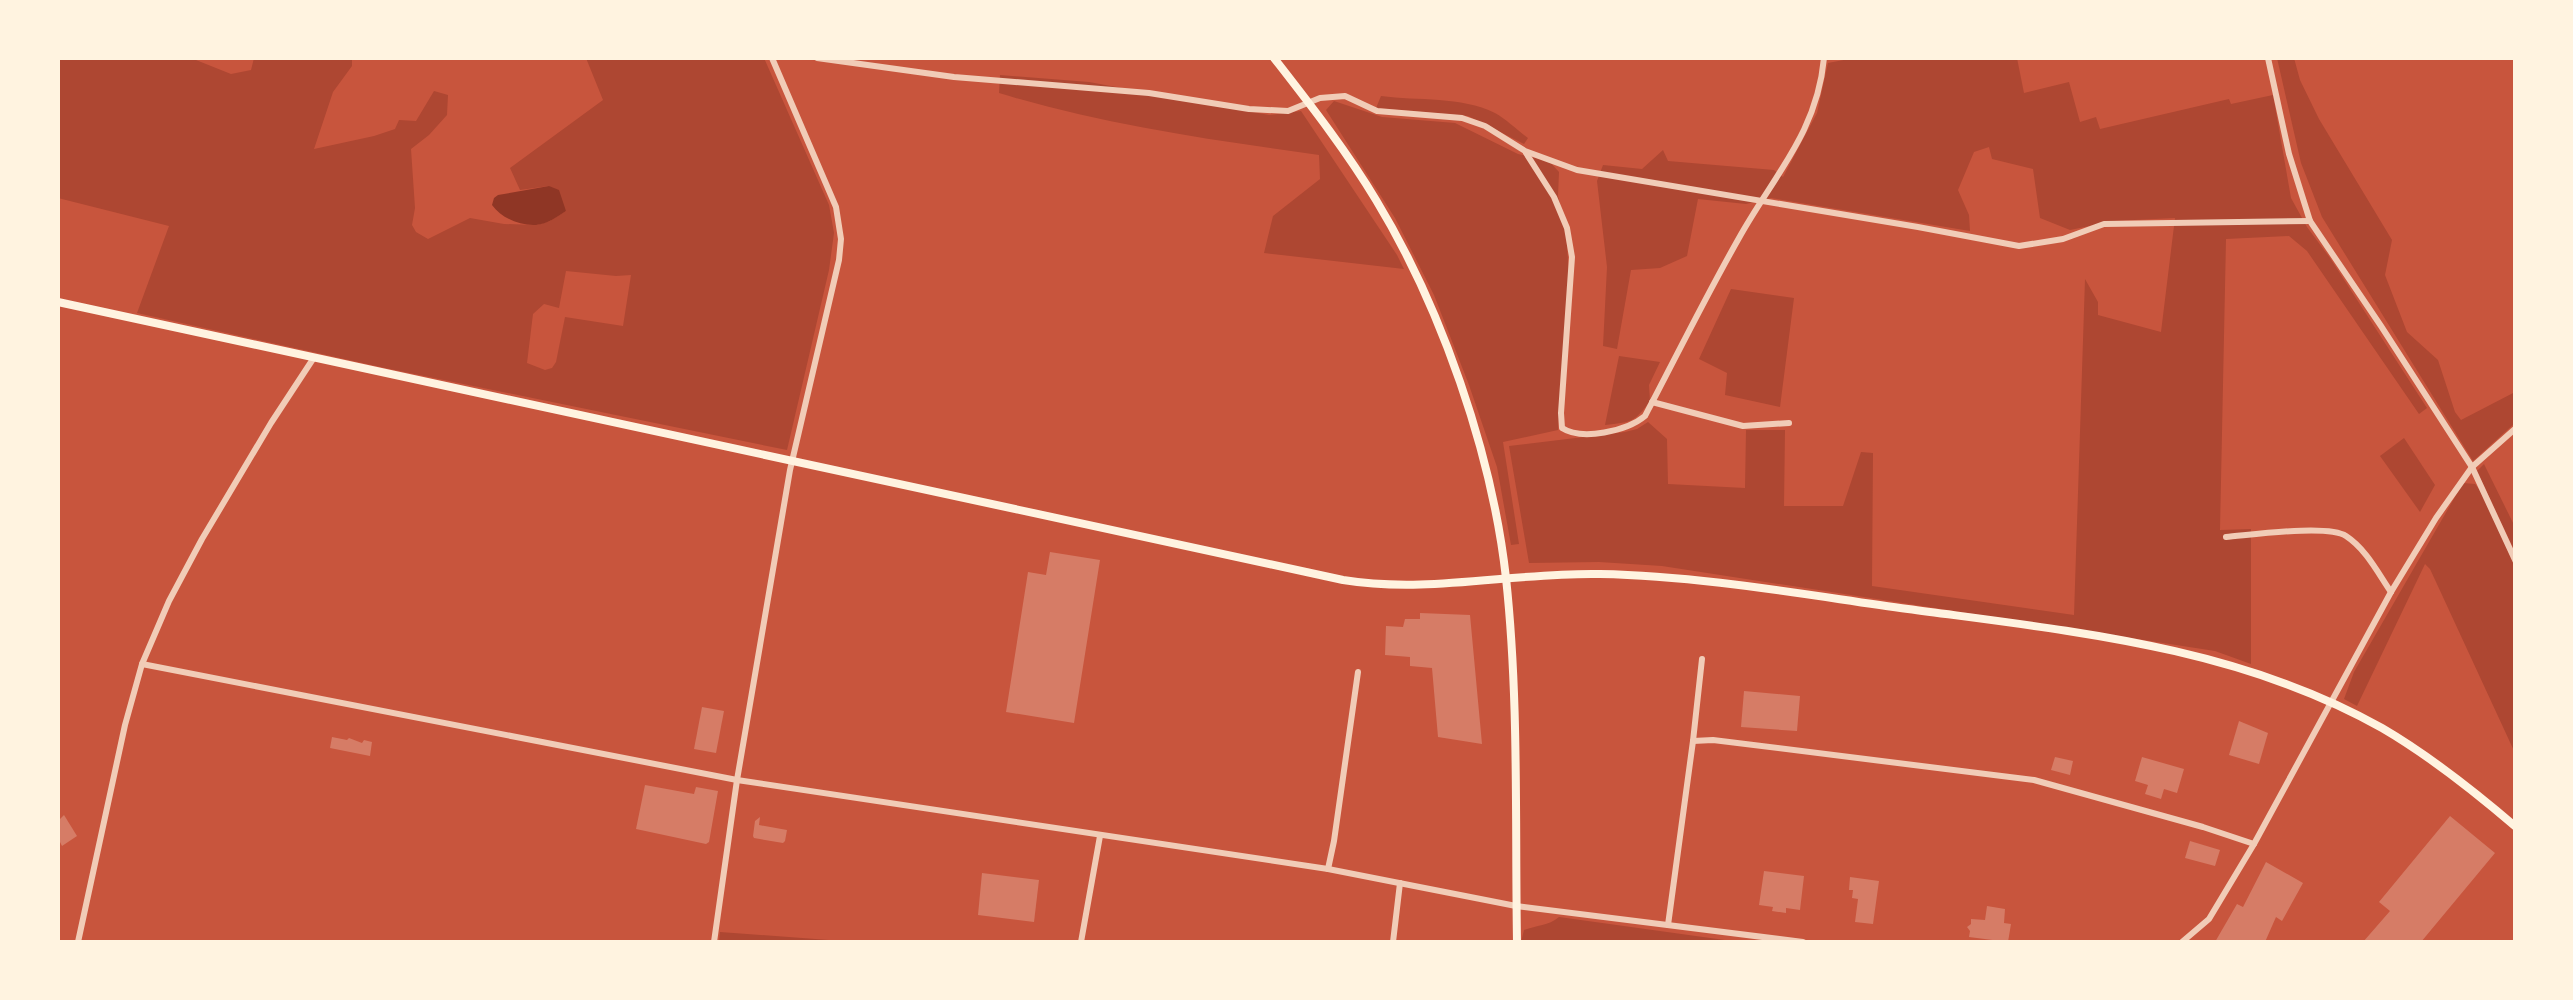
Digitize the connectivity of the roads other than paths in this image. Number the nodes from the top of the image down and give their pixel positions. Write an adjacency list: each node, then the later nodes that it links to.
1 (772, 58): 15 (street)
2 (817, 58): 6 (street)
3 (1274, 58): 6 (main road)
4 (1824, 58): 8 (street)
5 (2268, 58): 9 (street)
6 (1309, 103): 7 (street); 19 (main road)
7 (1525, 152): 8 (street); 12 (street)
8 (1760, 201): 9 (street); 12 (street)
9 (2310, 221): 16 (street)
10 (58, 302): 11 (main road)
11 (313, 359): 15 (main road); 22 (street)
12 (1652, 402): 13 (street)
13 (1789, 424)
14 (2516, 428): 16 (street)
15 (792, 462): 19 (main road); 26 (street)
16 (2472, 467): 18 (street); 20 (street)
17 (2226, 536): 20 (street)
18 (2516, 562)
19 (1506, 578): 24 (main road); 32 (main road)
20 (2391, 592): 24 (street)
21 (1702, 660): 25 (street)
22 (142, 664): 26 (street); 34 (street)
23 (1358, 672): 30 (street)
24 (2331, 703): 27 (main road); 29 (street)
25 (1694, 741): 29 (street); 33 (street)
26 (737, 780): 28 (street); 35 (street)
27 (2516, 827)
28 (1100, 836): 30 (street); 36 (street)
29 (2254, 844): 40 (street)
30 (1328, 869): 31 (street)
31 (1400, 882): 32 (street); 37 (street)
32 (1516, 906): 33 (street); 38 (main road)
33 (1668, 925): 39 (street)
34 (78, 942)
35 (714, 942)
36 (1081, 942)
37 (1393, 942)
38 (1517, 942)
39 (1804, 942)
40 (2182, 942)

